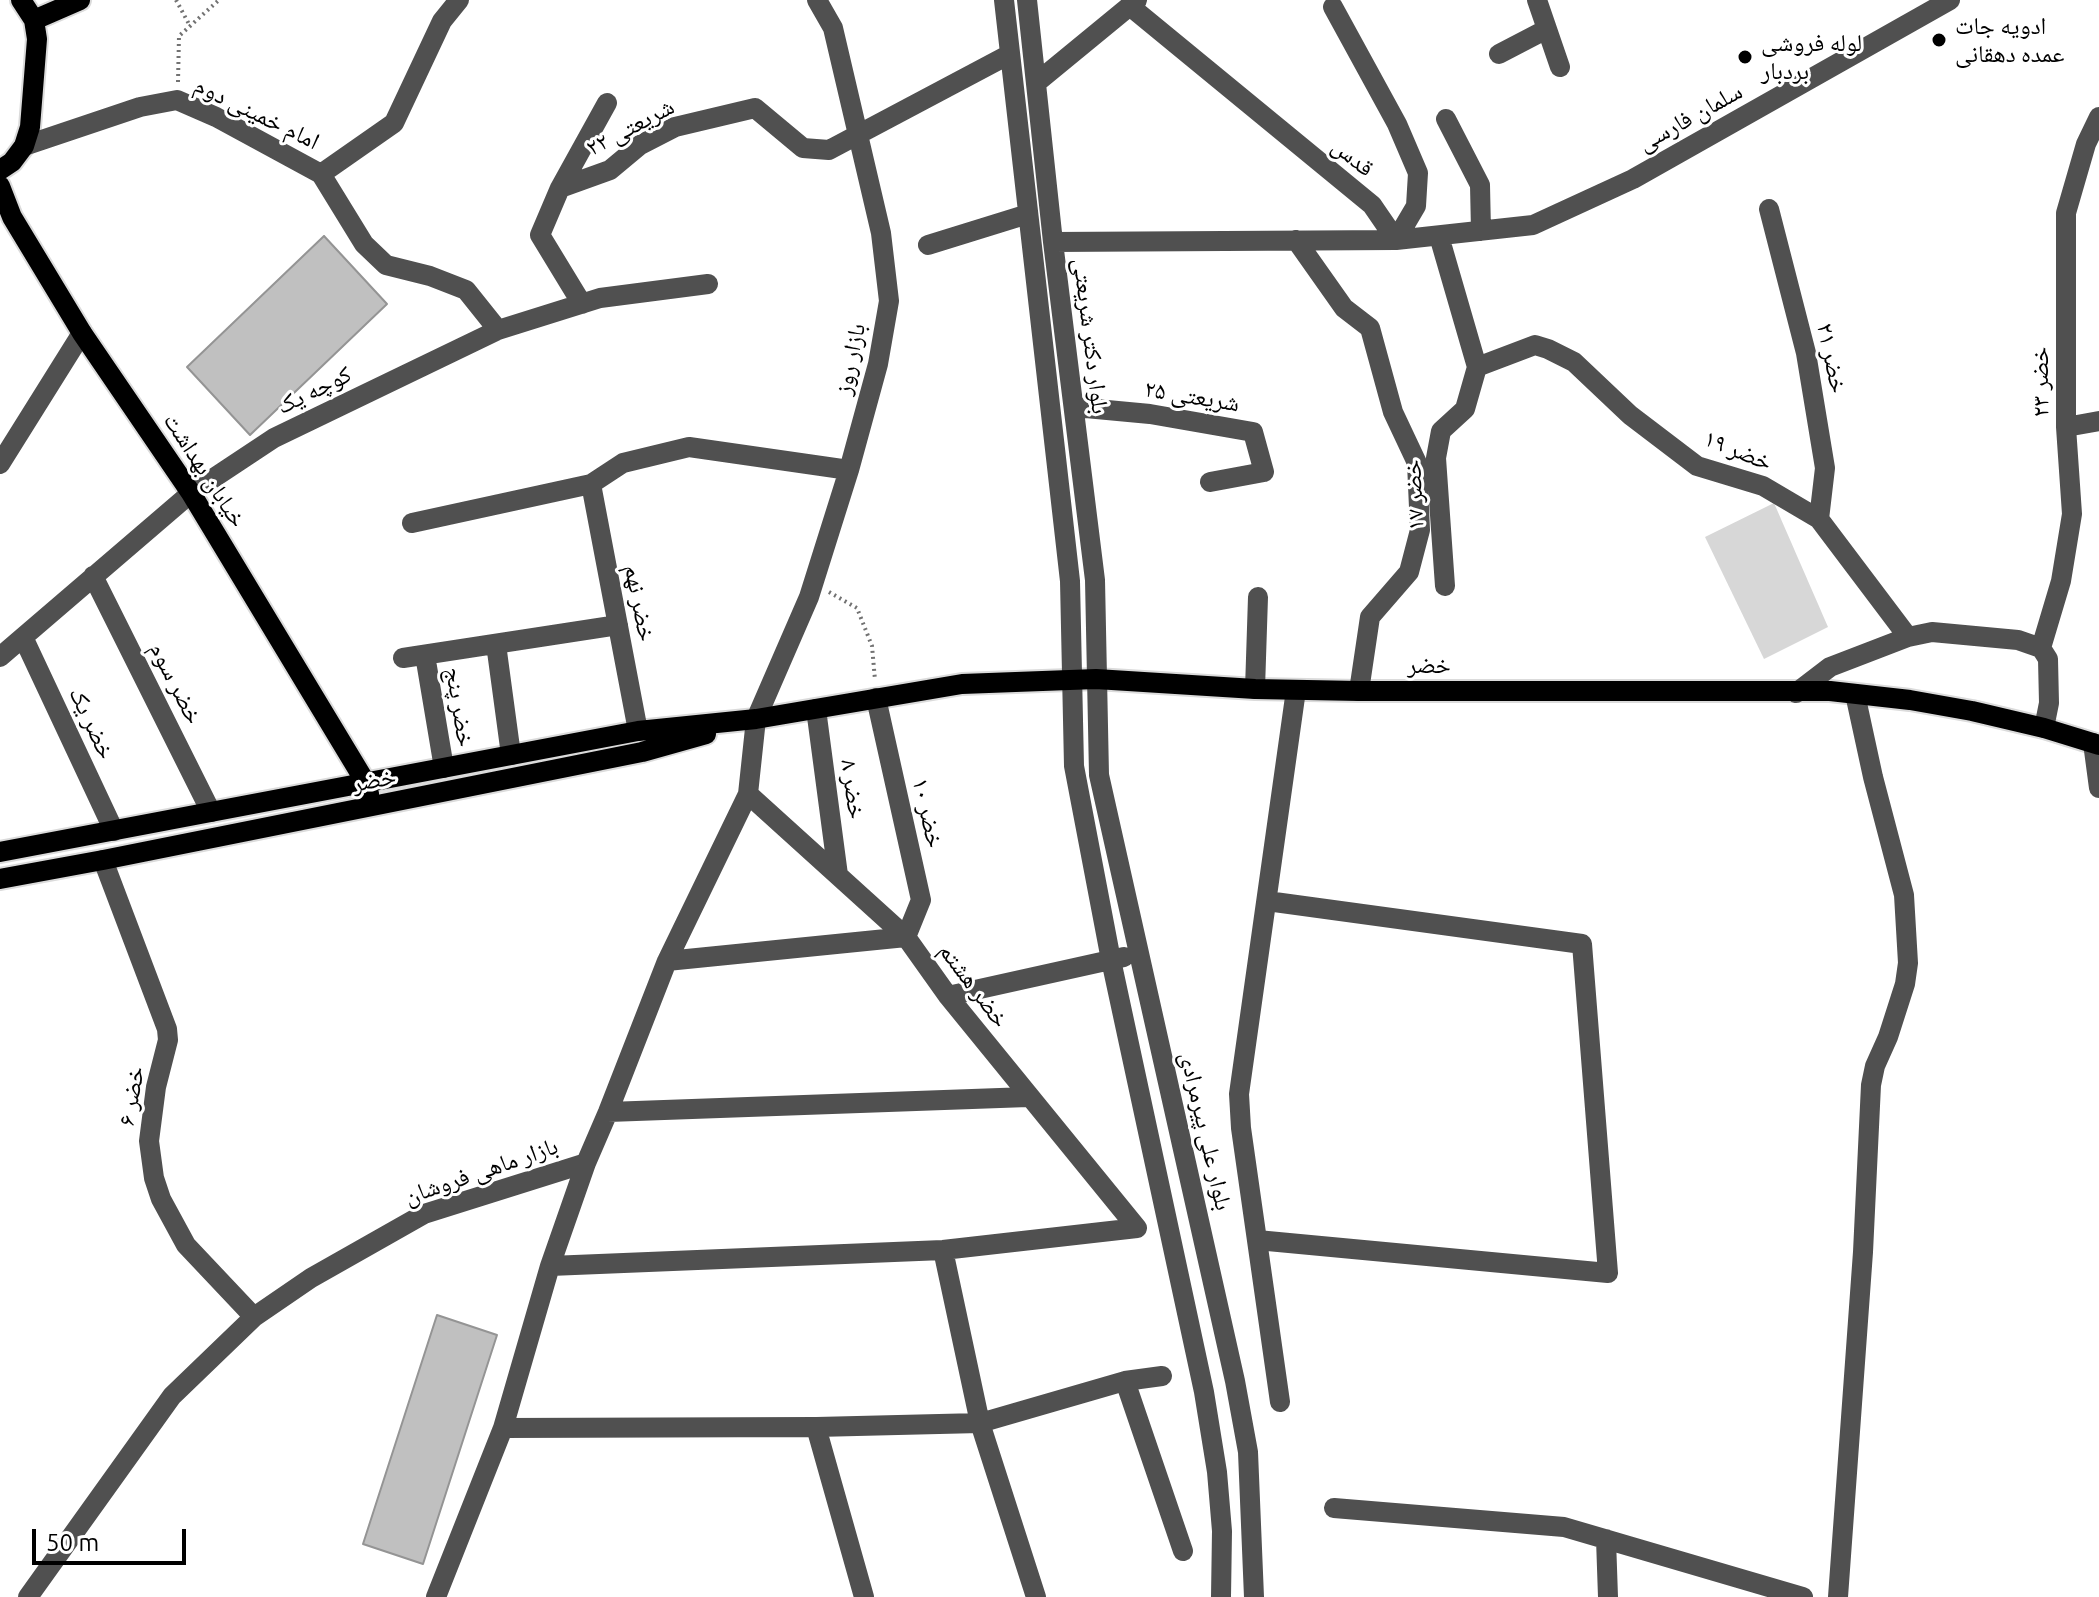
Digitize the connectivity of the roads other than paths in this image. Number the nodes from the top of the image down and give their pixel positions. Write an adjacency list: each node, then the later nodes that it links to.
1 (80, 0): 10 (main road)
2 (459, 0): 22 (street)
3 (817, 0): 19 (street, بازار روز)
4 (1004, 0): 12 (street, بلوار دکتر شریعتی)
5 (1027, 0): 15 (street, بلوار دکتر شریعتی)
6 (1537, 0): 11 (street)
7 (1950, 0): 27 (street, سلمان فارسی)
8 (1134, 3): 15 (street); 30 (street, قدس)
9 (1333, 7): 30 (street)
10 (29, 8): 20 (main road)
11 (1547, 29): 13 (street); 14 (street)
12 (1010, 54): 19 (street, شریعتی ۲۲); 26 (street, بلوار دکتر شریعتی)
13 (1499, 54)
14 (1560, 67)
15 (1036, 83): 31 (street, بلوار دکتر شریعتی)
16 (607, 103): 24 (street)
17 (2099, 117): 40 (street, خضر ۲۳)
18 (1446, 119): 27 (street)
19 (858, 135): 24 (street, شریعتی ۲۲); 42 (street, بازار روز)
20 (24, 146): 21 (main road); 22 (street, امام خمینی دوم)
21 (0, 170)
22 (321, 174): 35 (street, امام خمینی دوم)
23 (0, 186): 36 (main road, خیابان بهداشت)
24 (560, 188): 34 (street)
25 (1769, 209): 46 (street, خضر ۲۱)
26 (1028, 214): 32 (street); 50 (street, بلوار دکتر شریعتی)
27 (1481, 231): 28 (street, سلمان فارسی)
28 (1439, 236): 30 (street); 37 (street)
29 (1296, 240): 30 (street); 31 (street); 65 (street)
30 (1396, 240)
31 (1053, 242): 38 (street, بلوار دکتر شریعتی)
32 (928, 245)
33 (708, 284): 34 (street, کوچه یک)
34 (582, 304): 35 (street, کوچه یک)
35 (498, 330): 45 (street, کوچه یک)
36 (82, 333): 41 (street); 45 (main road, خیابان بهداشت)
37 (1477, 367): 46 (street, خضر ۱۹); 51 (street, خضر ۱۷)
38 (1075, 407): 43 (street, شریعتی ۲۵); 49 (street, بلوار دکتر شریعتی)
39 (2099, 421): 40 (street)
40 (2066, 427): 57 (street, خضر ۲۳)
41 (0, 464)
42 (849, 470): 44 (street); 70 (street, بازار روز)
43 (1210, 482)
44 (591, 484): 47 (street); 53 (street, خضر نهم)
45 (191, 493): 48 (street, کوچه یک); 76 (main road, خیابان بهداشت)
46 (1819, 519): 55 (street, خضر ۱۹)
47 (412, 523)
48 (93, 576): 54 (street, کوچه یک); 80 (street, خضر سوم)
49 (1095, 580): 50 (street); 62 (street, بلوار دکتر شریعتی)
50 (1070, 581): 61 (street, بلوار دکتر شریعتی)
51 (1445, 586)
52 (1258, 597): 63 (street)
53 (618, 625): 56 (street); 72 (street, خضر نهم)
54 (23, 637): 59 (street, کوچه یک); 81 (street, خضر یک)
55 (1908, 637): 57 (street); 66 (street)
56 (496, 644): 58 (street); 74 (street)
57 (2041, 648): 71 (street)
58 (425, 655): 60 (street); 75 (street, خضر پنج)
59 (0, 657)
60 (403, 658)
61 (1070, 679): 62 (main road, خضر); 68 (main road, خضر); 89 (street)
62 (1096, 679): 63 (main road, خضر); 88 (street, بلوار علی پیرمرادی)
63 (1255, 689): 64 (main road, خضر)
64 (1296, 690): 65 (main road, خضر); 86 (street)
65 (1359, 691): 66 (main road, خضر)
66 (1796, 693): 67 (main road, خضر)
67 (1855, 694): 71 (main road, خضر); 116 (street)
68 (876, 698): 69 (main road, خضر); 87 (street, خضر ۱۰)
69 (816, 709): 70 (main road, خضر); 84 (street, خضر ۸)
70 (756, 719): 72 (main road, خضر); 78 (street, بازار ماهی فروشان); 79 (main road, خضر)
71 (2044, 728): 73 (main road, خضر)
72 (638, 731): 74 (main road, خضر)
73 (2096, 744): 77 (street)
74 (511, 755): 75 (main road, خضر)
75 (444, 768): 76 (main road, خضر)
76 (366, 783): 79 (main road, خیابان بهداشت); 80 (main road, خضر)
77 (2099, 788)
78 (748, 794): 84 (street, خضر هشتم); 90 (street, بازار ماهی فروشان)
79 (371, 807): 83 (main road, خضر)
80 (211, 812): 81 (main road, خضر)
81 (114, 831): 82 (main road, خضر)
82 (0, 852)
83 (103, 860): 85 (main road, خضر); 98 (street, خضر ۶)
84 (838, 875): 87 (street, خضر هشتم)
85 (0, 879)
86 (1267, 901): 95 (street); 95 (street)
87 (906, 937): 90 (street); 91 (street, خضر هشتم)
88 (1139, 955): 89 (street); 113 (street, بلوار علی پیرمرادی)
89 (1111, 960): 91 (street); 112 (street)
90 (667, 961): 93 (street, بازار ماهی فروشان)
91 (948, 996): 92 (street, خضر هشتم)
92 (1028, 1097): 93 (street); 96 (street, خضر هشتم)
93 (608, 1112): 94 (street, بازار ماهی فروشان)
94 (586, 1163): 97 (street); 98 (street, بازار ماهی فروشان)
95 (1257, 1240): 101 (street)
96 (943, 1250): 97 (street); 102 (street)
97 (550, 1266): 104 (street)
98 (254, 1317): 108 (street, بازار ماهی فروشان)
99 (1162, 1376): 100 (street)
100 (1125, 1381): 102 (street); 107 (street)
101 (1280, 1402)
102 (980, 1423): 103 (street); 111 (street)
103 (816, 1427): 104 (street); 110 (street)
104 (503, 1428): 109 (street)
105 (1334, 1508): 106 (street)
106 (1606, 1539): 114 (street); 115 (street)
107 (1183, 1551)
108 (28, 1597)
109 (436, 1597)
110 (864, 1597)
111 (1036, 1597)
112 (1221, 1597)
113 (1254, 1597)
114 (1608, 1597)
115 (1803, 1597)
116 (1838, 1597)

